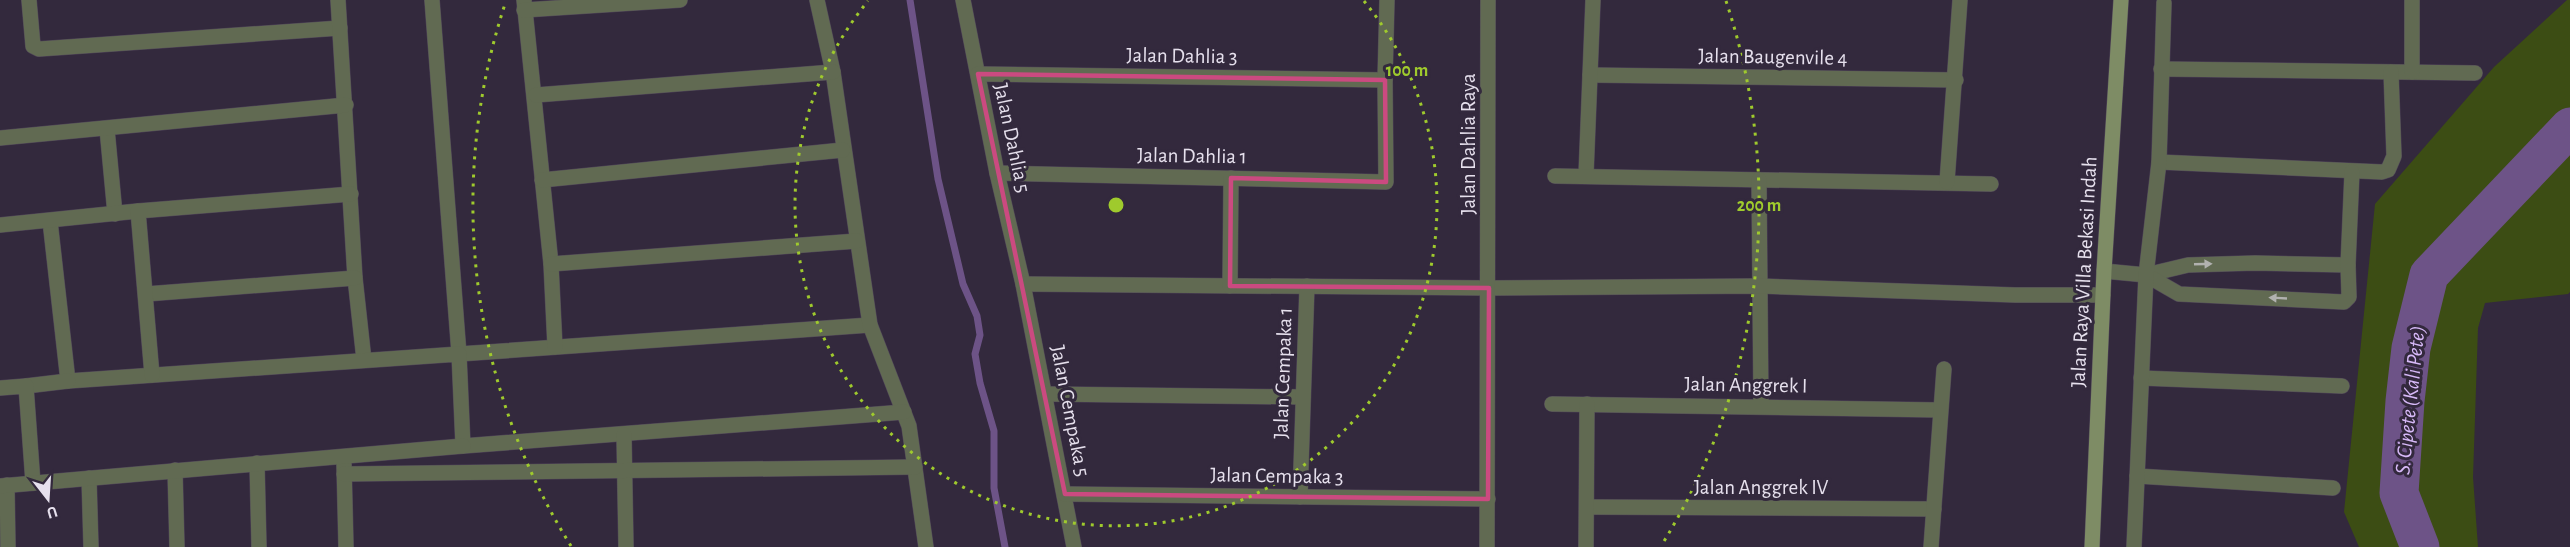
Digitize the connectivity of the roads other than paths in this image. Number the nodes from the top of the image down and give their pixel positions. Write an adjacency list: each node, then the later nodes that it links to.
1 (29, 0): 15 (street)
2 (338, 0): 15 (street)
3 (432, 0): 60 (street)
4 (680, 0): 14 (street)
5 (817, 0): 17 (street)
6 (963, 0): 21 (street, Jalan Dahlia 5)
7 (1387, 0): 23 (street)
8 (1488, 0): 55 (street, Jalan Dahlia Raya)
9 (1593, 0): 22 (street)
10 (1960, 0): 24 (street)
11 (2121, 0): 48 (main road, Jalan Raya Villa Bekasi Indah)
12 (2412, 0): 19 (street)
13 (2164, 3): 16 (street)
14 (524, 5): 25 (street)
15 (340, 28): 26 (street)
16 (2161, 69): 18 (street); 30 (street)
17 (833, 72): 25 (street); 29 (street)
18 (2391, 72): 19 (street); 31 (street)
19 (2412, 72): 20 (street)
20 (2475, 73)
21 (978, 74): 23 (street, Jalan Dahlia 3); 32 (street, Jalan Dahlia 5)
22 (1590, 75): 24 (street, Jalan Baugenvile 4); 33 (street)
23 (1385, 80): 35 (street, Jalan Dahlia 1)
24 (1956, 80): 38 (street)
25 (536, 95): 36 (street)
26 (346, 105): 27 (street); 40 (street)
27 (107, 129): 28 (street); 42 (street)
28 (0, 138)
29 (843, 150): 36 (street); 45 (street)
30 (2159, 162): 31 (street); 49 (street)
31 (2352, 172): 47 (street)
32 (997, 173): 35 (street, Jalan Dahlia 1); 51 (street, Jalan Dahlia 5)
33 (1586, 175): 34 (street); 37 (street)
34 (1555, 176)
35 (1232, 178): 52 (street)
36 (543, 180): 46 (street)
37 (1759, 180): 38 (street); 54 (street)
38 (1947, 182): 39 (street)
39 (1991, 184)
40 (351, 194): 41 (street); 50 (street)
41 (138, 211): 42 (street); 56 (street)
42 (115, 214): 43 (street)
43 (50, 221): 44 (street); 65 (street)
44 (0, 225)
45 (857, 241): 46 (street); 58 (street)
46 (551, 264): 59 (street)
47 (2348, 265): 49 (street, one-way to 47); 49 (street, one-way to 49)
48 (2104, 271): 49 (street); 57 (main road, Jalan Raya Villa Bekasi Indah)
49 (2146, 275): 64 (street)
50 (355, 278): 56 (street); 61 (street)
51 (1023, 284): 52 (street); 69 (street, Jalan Cempaka 5)
52 (1230, 286): 53 (street)
53 (1307, 286): 55 (street); 70 (street, Jalan Cempaka 1)
54 (1760, 286): 55 (street); 57 (street); 73 (street)
55 (1489, 288): 91 (street, Jalan Dahlia Raya)
56 (146, 294): 63 (street)
57 (2103, 295): 105 (main road, Jalan Raya Villa Bekasi Indah)
58 (870, 324): 59 (street); 75 (street)
59 (555, 347): 60 (street)
60 (459, 354): 61 (street); 77 (street)
61 (364, 360): 63 (street)
62 (1944, 369): 74 (street)
63 (152, 375): 65 (street)
64 (2141, 378): 67 (street); 84 (street)
65 (68, 381): 66 (street)
66 (26, 386): 68 (street); 86 (street)
67 (2342, 386)
68 (0, 388)
69 (1046, 394): 70 (street); 89 (street, Jalan Cempaka 5)
70 (1304, 397): 90 (street, Jalan Cempaka 1)
71 (1552, 404): 72 (street, Jalan Anggrek I)
72 (1587, 404): 73 (street, Jalan Anggrek I); 92 (street)
73 (1761, 406): 74 (street, Jalan Anggrek I)
74 (1940, 410): 93 (street)
75 (904, 412): 76 (street); 80 (street)
76 (624, 435): 77 (street); 82 (street)
77 (463, 446): 78 (street)
78 (344, 455): 79 (street); 83 (street)
79 (257, 463): 81 (street); 97 (street)
80 (915, 467): 82 (street); 100 (street)
81 (175, 470): 85 (street); 96 (street)
82 (625, 470): 83 (street); 99 (street)
83 (344, 474): 98 (street)
84 (2137, 476): 88 (street); 106 (street)
85 (89, 478): 86 (street); 95 (street)
86 (33, 483): 87 (street)
87 (4, 485): 94 (street)
88 (2333, 488)
89 (1065, 494): 90 (street, Jalan Cempaka 3); 101 (street, Jalan Cempaka 5)
90 (1300, 497): 91 (street, Jalan Cempaka 3)
91 (1488, 499): 102 (street, Jalan Dahlia Raya)
92 (1588, 507): 93 (street, Jalan Anggrek IV); 103 (street)
93 (1934, 510): 104 (street)
94 (8, 547)
95 (91, 547)
96 (177, 547)
97 (259, 547)
98 (346, 547)
99 (626, 547)
100 (926, 547)
101 (1074, 547)
102 (1487, 547)
103 (1586, 547)
104 (1931, 547)
105 (2092, 547)
106 (2134, 547)

